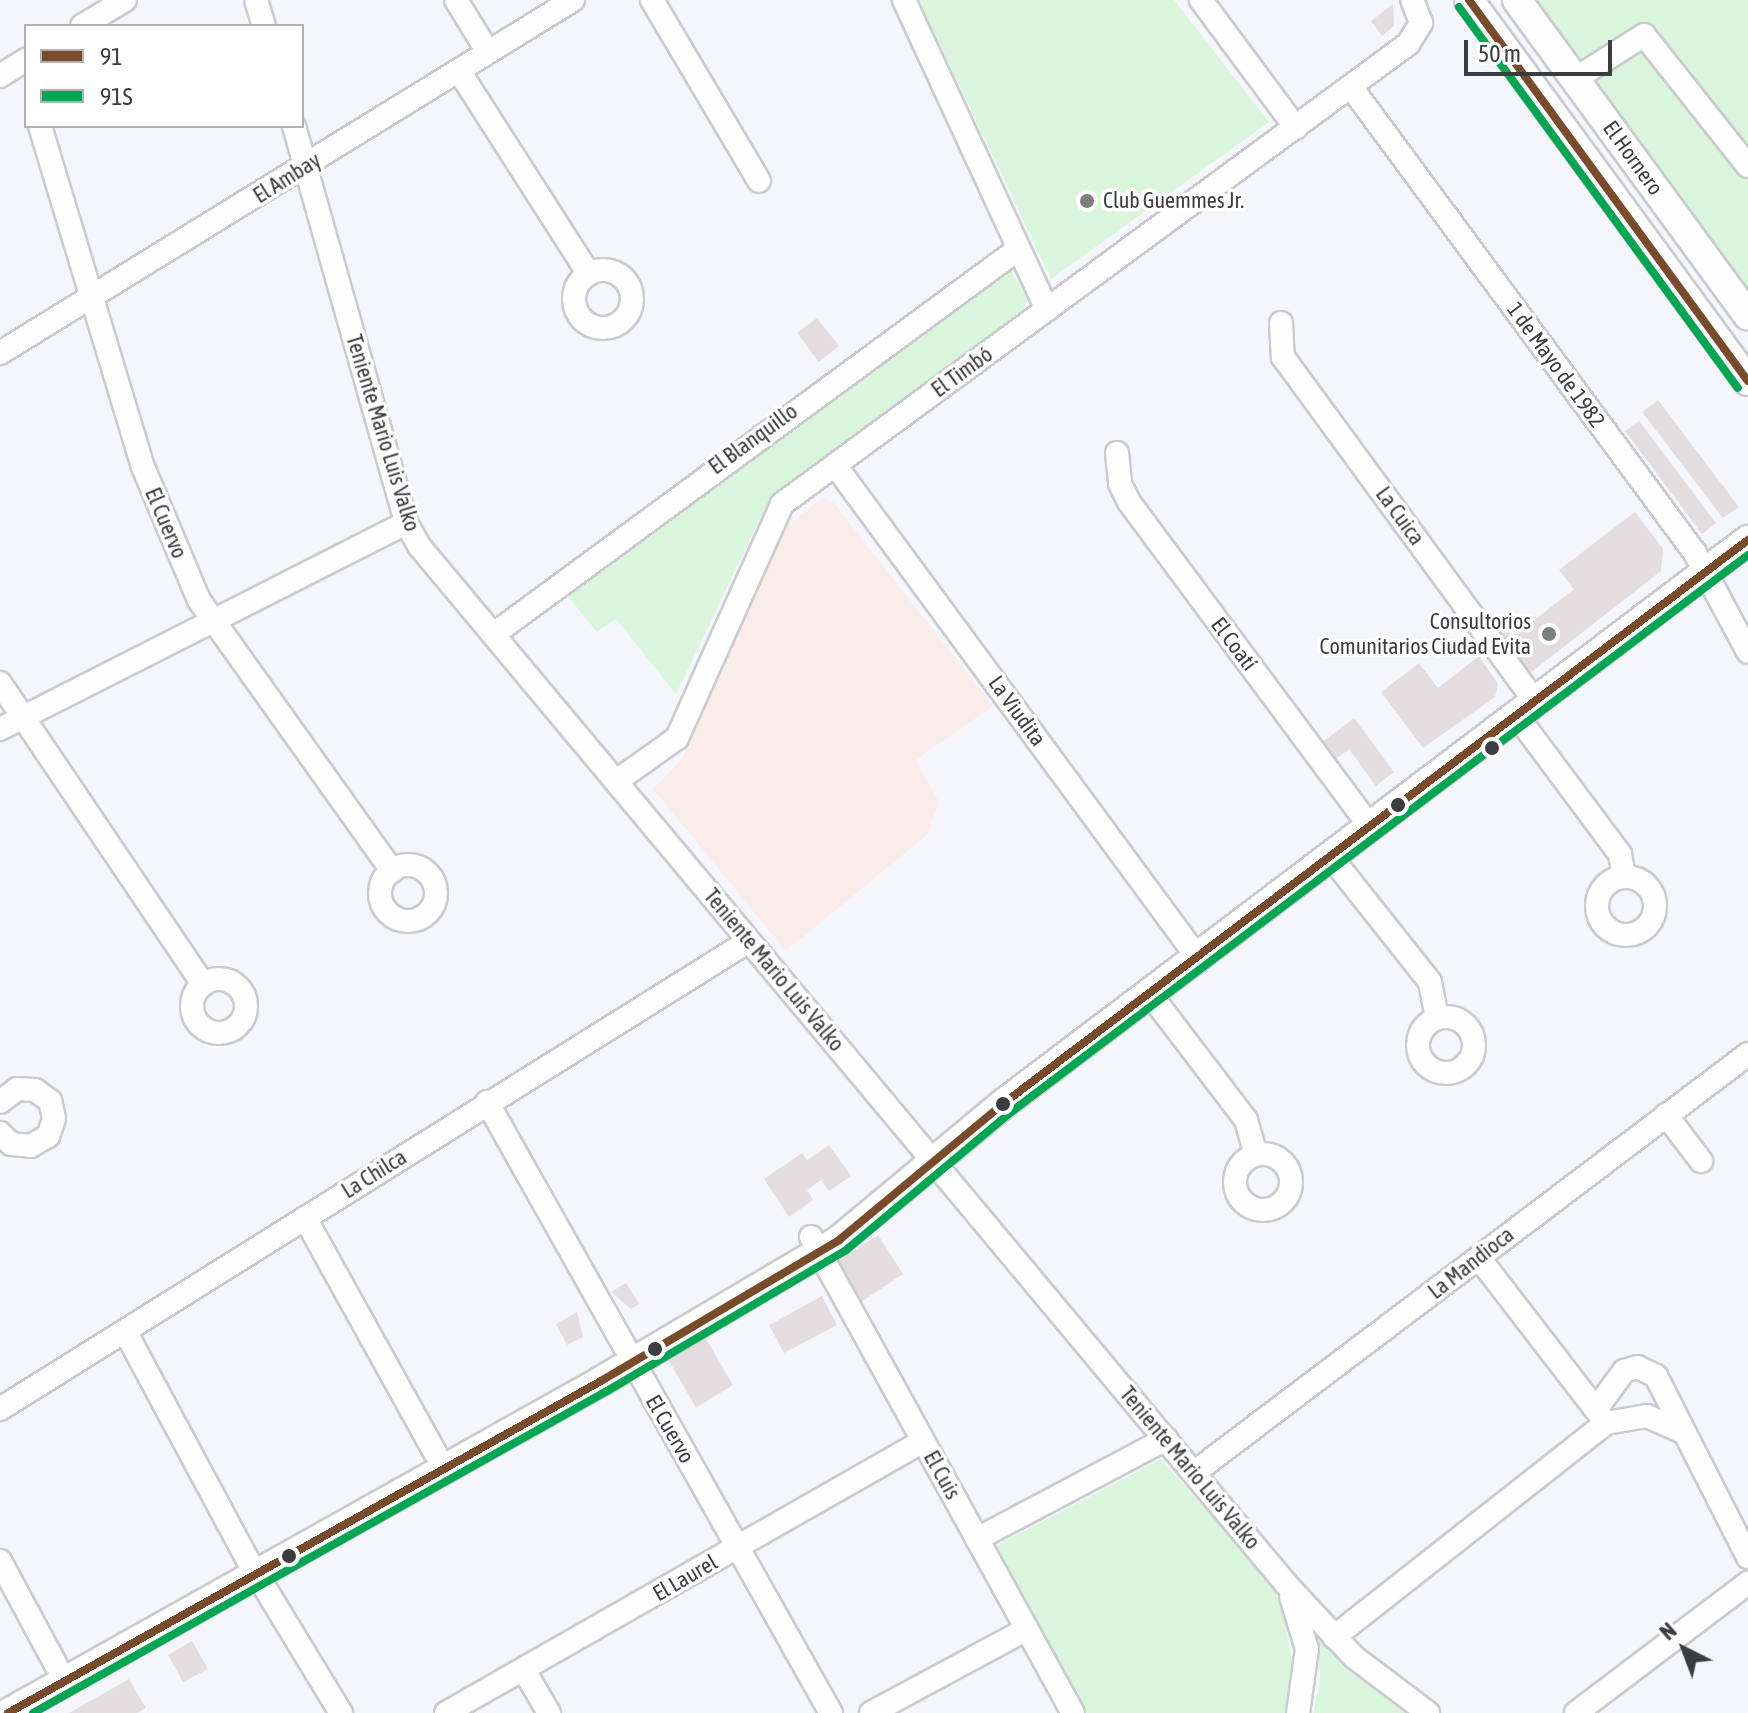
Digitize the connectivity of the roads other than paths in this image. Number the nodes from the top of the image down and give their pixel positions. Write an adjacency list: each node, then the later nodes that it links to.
1 (125, 0): 11 (street)
2 (256, 0): 12 (street)
3 (456, 0): 13 (street)
4 (573, 0): 13 (street, El Ambay)
5 (652, 0): 24 (street)
6 (904, 0): 25 (street)
7 (1201, 0): 21 (street)
8 (1412, 0): 18 (street, El Timbó)
9 (1469, 0): 32 (main road, El Hornero)
10 (1517, 0): 17 (main road, El Hornero)
11 (85, 24)
12 (263, 24)
13 (488, 52): 15 (street, El Ambay)
14 (24, 68): 16 (street)
15 (459, 71): 23 (street, El Ambay); 26 (street)
16 (0, 76)
17 (1575, 79): 22 (street); 29 (main road, El Hornero)
18 (1351, 87): 21 (street, El Timbó); 37 (street, 1 de Mayo de 1982)
19 (41, 128): 27 (street, El Cuervo)
20 (295, 128): 23 (street, Teniente Mario Luis Valko)
21 (1296, 128): 28 (street, El Timbó)
22 (1748, 166)
23 (306, 167): 27 (street, El Ambay); 35 (street, Teniente Mario Luis Valko)
24 (759, 181)
25 (1017, 250): 28 (street); 39 (street, El Blanquillo)
26 (589, 274)
27 (95, 298): 31 (street, El Ambay); 38 (street, El Cuervo)
28 (1047, 310): 34 (street, El Timbó)
29 (1748, 316)
30 (1281, 323): 42 (street, La Cuica)
31 (0, 353)
32 (1748, 381)
33 (1117, 453): 46 (street, El Coatí)
34 (835, 465): 45 (street, El Timbó); 51 (street, La Viudita)
35 (406, 523): 38 (street); 39 (street, Teniente Mario Luis Valko)
36 (1748, 540): 37 (main road)
37 (1706, 573): 40 (street, 1 de Mayo de 1982); 42 (main road)
38 (209, 621): 43 (street); 48 (street, El Cuervo)
39 (494, 634): 45 (street, Teniente Mario Luis Valko)
40 (1748, 652)
41 (0, 683): 43 (street)
42 (1526, 710): 46 (main road); 49 (street, La Cuica)
43 (21, 718): 44 (street); 52 (street)
44 (0, 729)
45 (618, 780): 50 (street, Teniente Mario Luis Valko)
46 (1370, 827): 47 (main road)
47 (1331, 857): 51 (main road); 54 (street)
48 (392, 871)
49 (1624, 877)
50 (749, 941): 57 (street, La Chilca); 61 (street, Teniente Mario Luis Valko)
51 (1198, 958): 53 (main road)
52 (203, 984)
53 (1150, 994): 60 (street); 61 (main road)
54 (1437, 1018)
55 (1748, 1054): 58 (street, La Mandioca)
56 (3, 1092): 59 (street)
57 (487, 1102): 63 (street, La Chilca); 67 (street, El Cuervo)
58 (1666, 1115): 62 (street); 65 (street, La Mandioca)
59 (0, 1133)
60 (1256, 1155)
61 (933, 1160): 64 (main road); 71 (street, Teniente Mario Luis Valko)
62 (1701, 1161)
63 (305, 1218): 66 (street, La Chilca); 73 (street)
64 (815, 1245): 67 (main road); 72 (street, El Cuis)
65 (1479, 1258): 69 (street); 74 (street, La Mandioca)
66 (125, 1331): 68 (street, La Chilca); 79 (street)
67 (627, 1356): 73 (main road); 76 (street, El Cuervo); 79 (main road)
68 (0, 1409)
69 (1601, 1416): 70 (street); 70 (street); 83 (street)
70 (1683, 1432): 77 (street)
71 (1166, 1439): 74 (street, Teniente Mario Luis Valko); 75 (street)
72 (923, 1441): 75 (street, El Cuis); 76 (street, El Laurel)
73 (435, 1453): 79 (main road)
74 (1195, 1472): 81 (street, Teniente Mario Luis Valko)
75 (977, 1539): 82 (street, El Cuis)
76 (739, 1547): 85 (street, El Laurel); 91 (street, El Cuervo)
77 (1748, 1557)
78 (0, 1561): 84 (street)
79 (253, 1568): 84 (main road); 87 (main road); 88 (street)
80 (1748, 1583): 96 (street)
81 (1286, 1584): 83 (street, Teniente Mario Luis Valko); 94 (street)
82 (1027, 1629): 92 (street); 93 (street, El Cuis)
83 (1334, 1637): 95 (street, Teniente Mario Luis Valko)
84 (56, 1665): 86 (main road)
85 (524, 1670): 89 (street, El Laurel); 90 (street)
86 (0, 1698)
87 (8, 1713)
88 (341, 1713)
89 (446, 1713)
90 (549, 1713)
91 (831, 1713)
92 (871, 1713)
93 (1073, 1713)
94 (1298, 1713)
95 (1428, 1713)
96 (1576, 1713)

